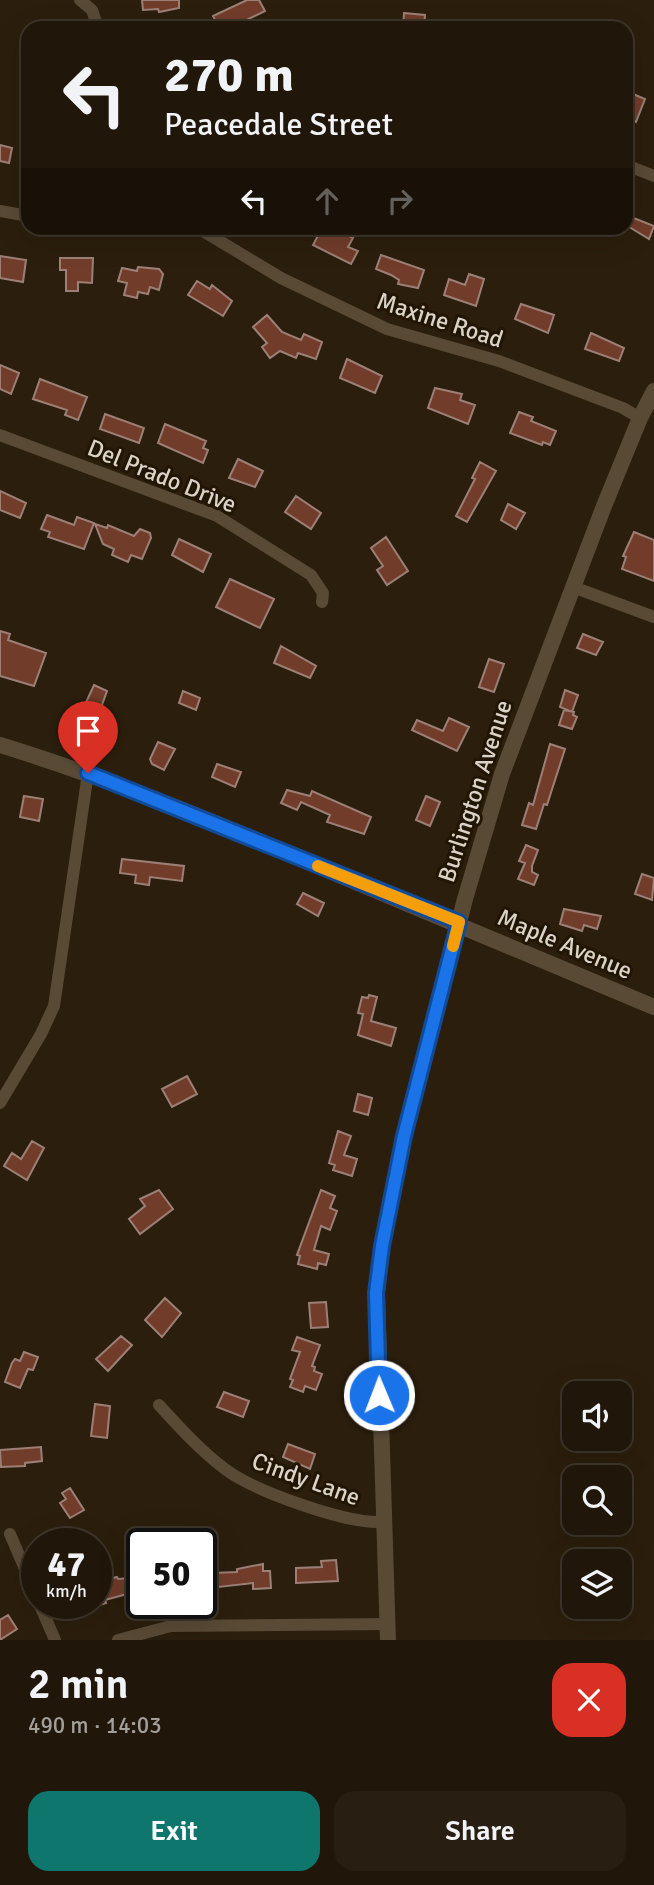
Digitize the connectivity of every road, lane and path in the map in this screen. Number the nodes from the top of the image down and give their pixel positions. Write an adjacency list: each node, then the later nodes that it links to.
1 (80, 0): 2 (street)
2 (96, 21)
3 (633, 168): 4 (street)
4 (654, 176)
5 (0, 211): 6 (street)
6 (21, 215)
7 (210, 235): 9 (street, Maxine Road)
8 (654, 391): 9 (main road, Burlington Avenue)
9 (640, 418): 11 (main road, Burlington Avenue)
10 (0, 435): 12 (street, Del Prado Drive)
11 (573, 587): 13 (street); 16 (main road, Burlington Avenue)
12 (322, 602)
13 (654, 617)
14 (0, 745): 15 (main road, Maple Avenue)
15 (88, 773): 16 (main road, Maple Avenue); 18 (street)
16 (459, 922): 17 (main road, Maple Avenue); 20 (main road, Burlington Avenue)
17 (654, 1007)
18 (0, 1103)
19 (159, 1405): 20 (street, Cindy Lane)
20 (382, 1522): 24 (main road, Burlington Avenue)
21 (10, 1534): 22 (street)
22 (21, 1560)
23 (46, 1619): 25 (street)
24 (388, 1632): 26 (street)
25 (55, 1640)
26 (118, 1640)

